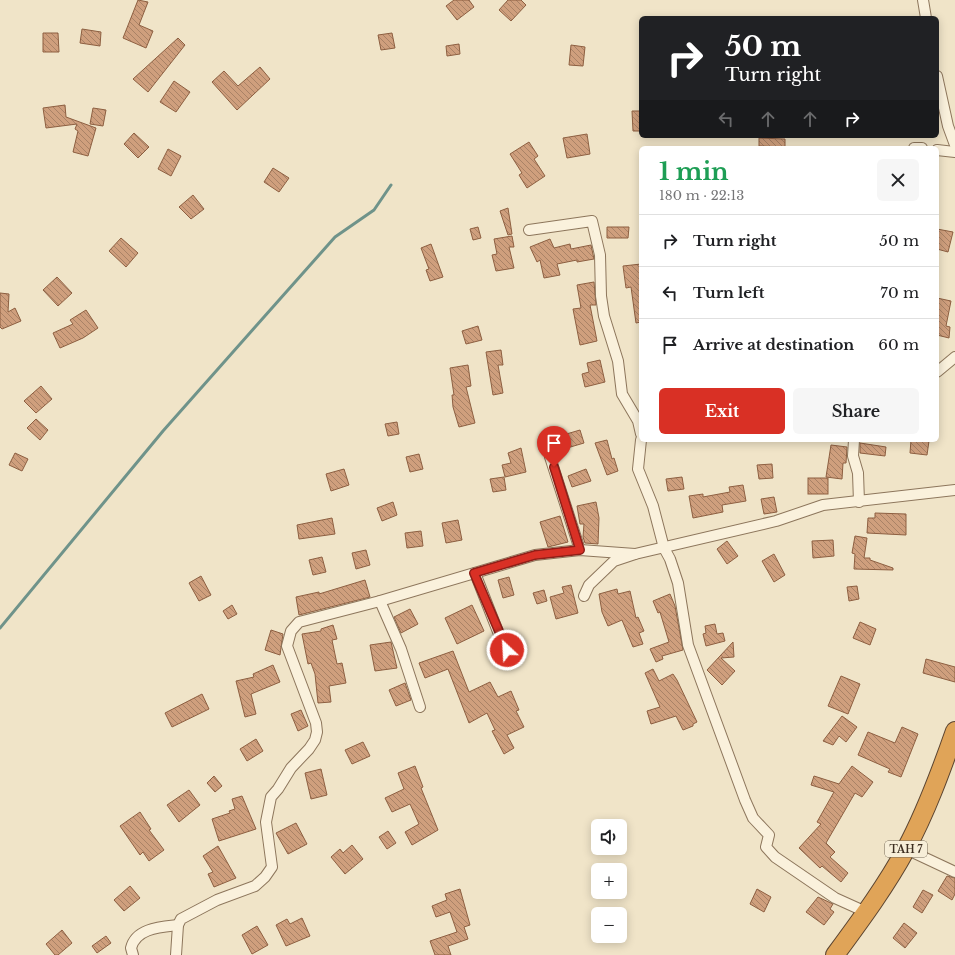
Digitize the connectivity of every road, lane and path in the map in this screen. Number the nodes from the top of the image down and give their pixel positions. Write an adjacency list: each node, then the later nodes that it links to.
1 (923, 0): 2 (street)
2 (926, 16)
3 (939, 85): 4 (street)
4 (955, 145)
5 (939, 150): 6 (street)
6 (955, 152)
7 (529, 230): 10 (street)
8 (955, 358): 9 (street)
9 (939, 370)
10 (639, 425)
11 (641, 442): 16 (street)
12 (854, 442): 15 (street)
13 (550, 457): 17 (street)
14 (955, 490): 15 (street)
15 (859, 502): 16 (street)
16 (664, 548): 18 (street); 27 (street)
17 (580, 550): 18 (street); 19 (street)
18 (635, 554): 20 (street)
19 (474, 573): 21 (street); 22 (street)
20 (584, 596)
21 (380, 601): 23 (street); 28 (street)
22 (512, 659)
23 (420, 707)
24 (955, 731): 25 (highway, TAH 7)
25 (906, 849): 26 (street); 27 (highway, TAH 7)
26 (955, 872)
27 (866, 912): 31 (highway, TAH 7)
28 (178, 925): 29 (street); 30 (street)
29 (133, 955)
30 (176, 955)
31 (835, 955)

